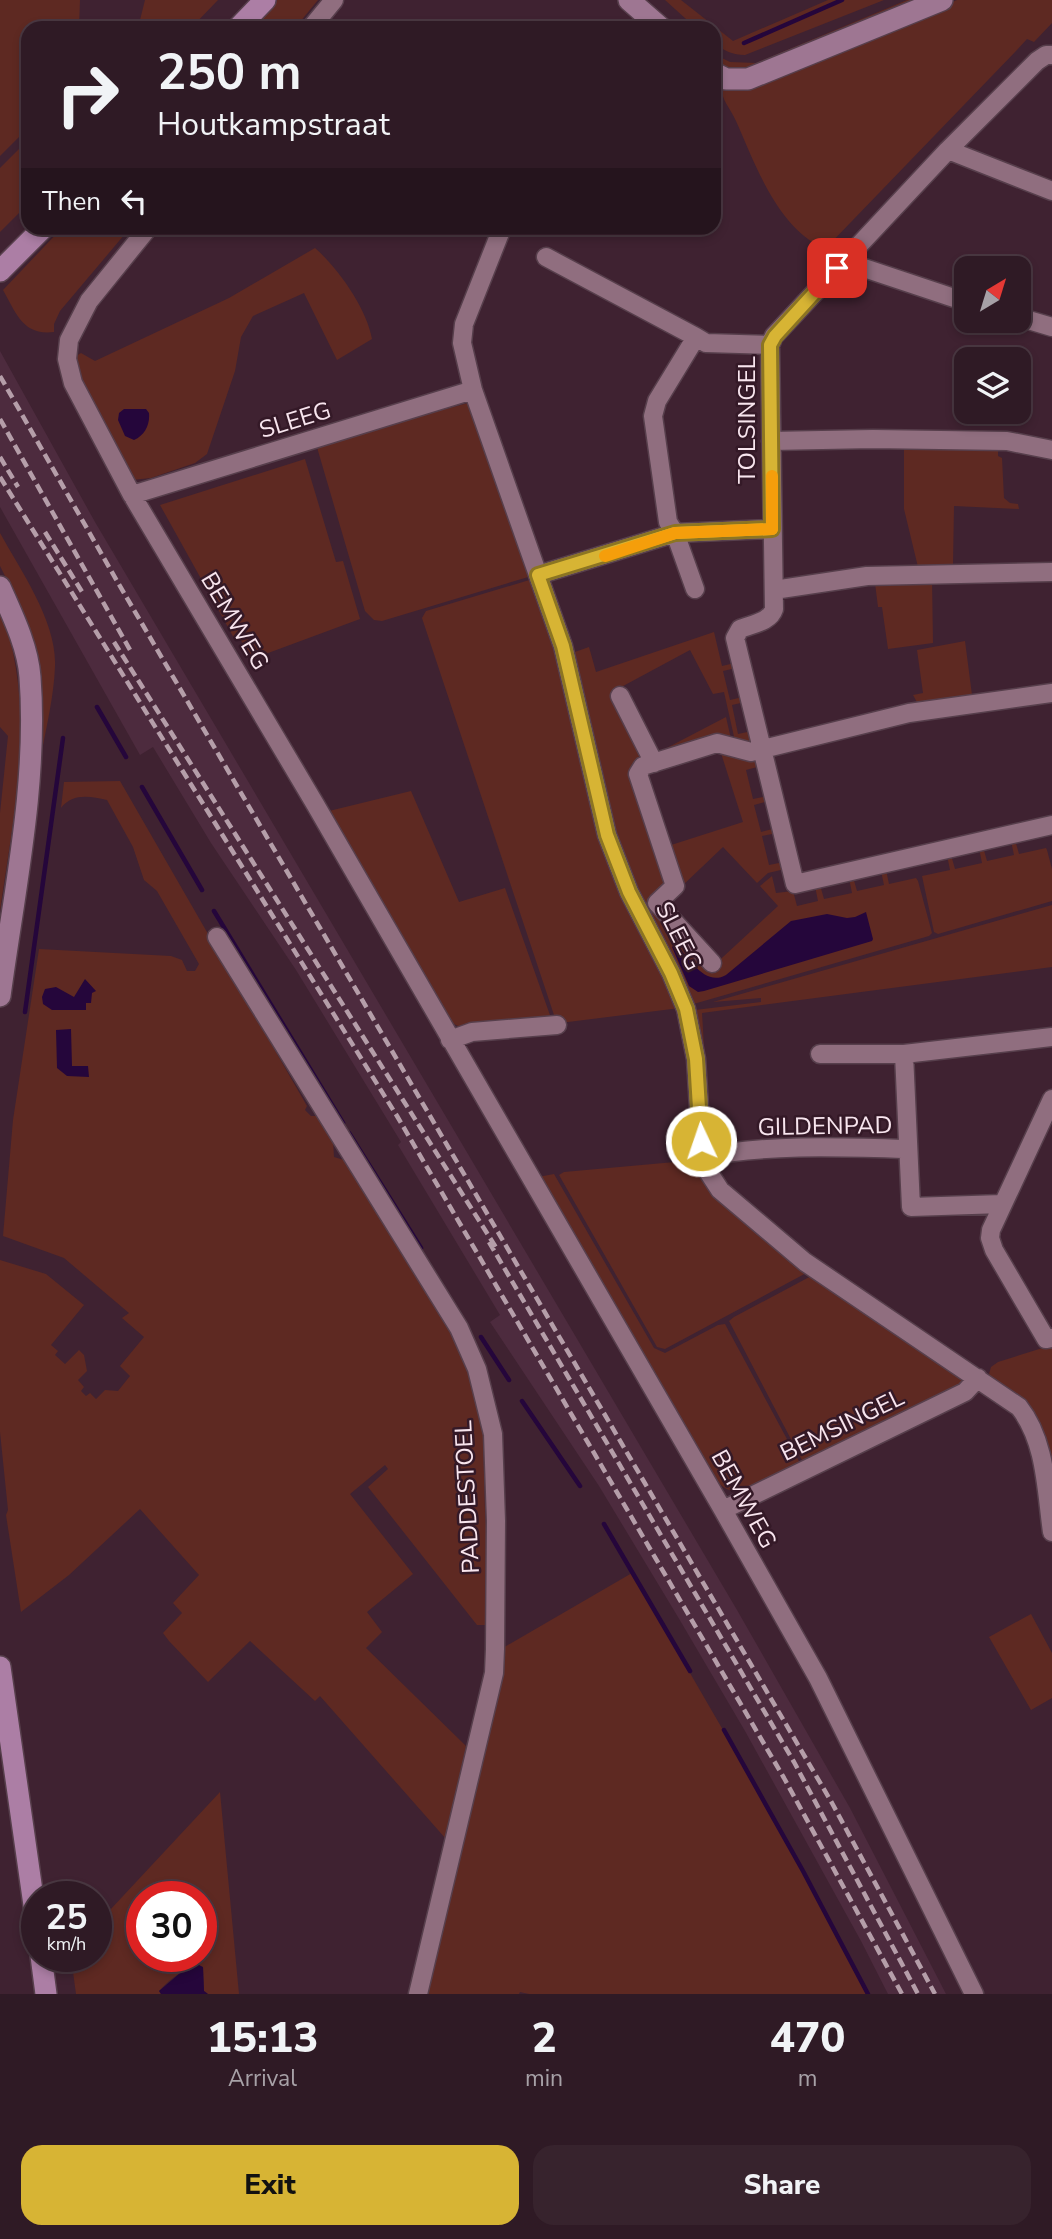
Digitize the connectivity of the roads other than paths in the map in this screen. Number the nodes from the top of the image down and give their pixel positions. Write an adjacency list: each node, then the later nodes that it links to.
1 (264, 0): 5 (main road)
2 (334, 0): 6 (street)
3 (629, 0): 7 (street)
4 (942, 0): 9 (street)
5 (244, 21)
6 (317, 21)
7 (653, 21)
8 (1052, 55): 10 (street, TOLSINGEL)
9 (721, 76)
10 (948, 150): 11 (street); 16 (street, TOLSINGEL)
11 (1052, 191)
12 (36, 235): 17 (main road)
13 (142, 235): 26 (street, BEMWEG)
14 (499, 235): 23 (street, SLEEG)
15 (546, 257): 21 (street)
16 (843, 261): 18 (street); 22 (street, TOLSINGEL)
17 (0, 271)
18 (954, 298)
19 (1031, 321): 20 (street)
20 (1052, 327)
21 (696, 337): 22 (street); 28 (street)
22 (770, 345): 24 (street, TOLSINGEL)
23 (474, 390): 26 (street, SLEEG); 30 (street, SLEEG)
24 (771, 441): 25 (street); 27 (street, TOLSINGEL)
25 (1052, 450)
26 (132, 495): 44 (street, BEMWEG)
27 (772, 529): 28 (street); 33 (street, TOLSINGEL)
28 (675, 533): 30 (street); 32 (street)
29 (1052, 572): 33 (street)
30 (538, 575): 49 (street, SLEEG)
31 (0, 586): 41 (street)
32 (695, 589)
33 (774, 590): 36 (street, TOLSINGEL)
34 (1052, 693): 36 (street)
35 (620, 696): 37 (street)
36 (762, 750): 37 (street); 38 (street, TOLSINGEL)
37 (654, 763): 40 (street)
38 (1052, 825)
39 (217, 937): 59 (street, PADDESTOEL)
40 (712, 962)
41 (0, 996)
42 (557, 1025): 44 (street)
43 (1052, 1037): 46 (street)
44 (450, 1040): 53 (street, BEMWEG)
45 (820, 1054): 46 (street)
46 (904, 1054): 48 (street, GILDENPAD)
47 (1052, 1099): 50 (street)
48 (907, 1149): 49 (street, GILDENPAD); 50 (street, GILDENPAD)
49 (702, 1157): 52 (street, SLEEG)
50 (1002, 1204): 51 (street)
51 (1052, 1338)
52 (978, 1378): 53 (street, BEMSINGEL); 54 (street, SLEEG)
53 (723, 1510): 60 (street, BEMWEG)
54 (1052, 1532)
55 (0, 1667): 56 (main road)
56 (31, 1881)
57 (43, 1972): 58 (main road)
58 (46, 1994)
59 (418, 1994)
60 (974, 1994)

